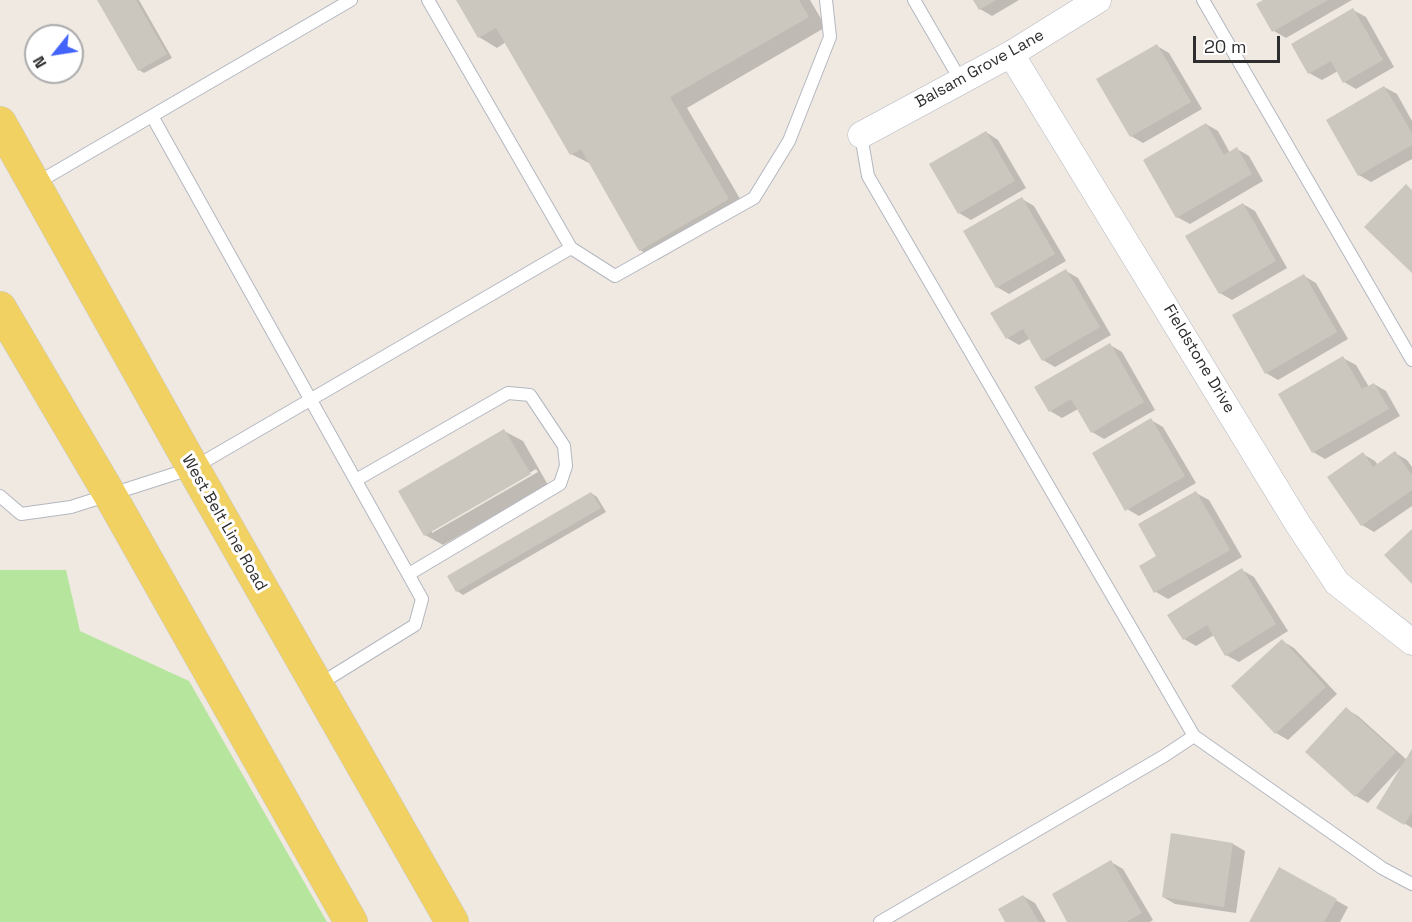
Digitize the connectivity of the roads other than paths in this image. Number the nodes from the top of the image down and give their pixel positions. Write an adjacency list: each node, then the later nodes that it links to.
1 (351, 0): 9 (lane)
2 (428, 0): 13 (lane)
3 (826, 0): 13 (lane)
4 (914, 0): 8 (lane)
5 (1098, 0): 7 (street, Balsam Grove Lane)
6 (1203, 0): 15 (lane)
7 (1011, 54): 8 (street, Balsam Grove Lane); 22 (street, Fieldstone Drive)
8 (961, 81): 11 (street, Balsam Grove Lane)
9 (152, 116): 12 (lane); 16 (lane)
10 (0, 123): 12 (main road, West Belt Line Road)
11 (861, 135): 24 (lane)
12 (34, 185): 17 (main road, West Belt Line Road)
13 (571, 248): 16 (lane)
14 (0, 308): 19 (main road)
15 (1412, 360)
16 (311, 400): 17 (lane); 18 (lane)
17 (193, 468): 19 (lane); 23 (main road, West Belt Line Road)
18 (356, 480): 21 (lane); 21 (lane)
19 (110, 495): 20 (lane); 26 (main road)
20 (0, 496)
21 (409, 574): 23 (lane)
22 (1412, 642)
23 (316, 685): 27 (main road, West Belt Line Road)
24 (1194, 736): 25 (lane); 28 (lane)
25 (1412, 884)
26 (351, 922)
27 (452, 922)
28 (880, 922)

